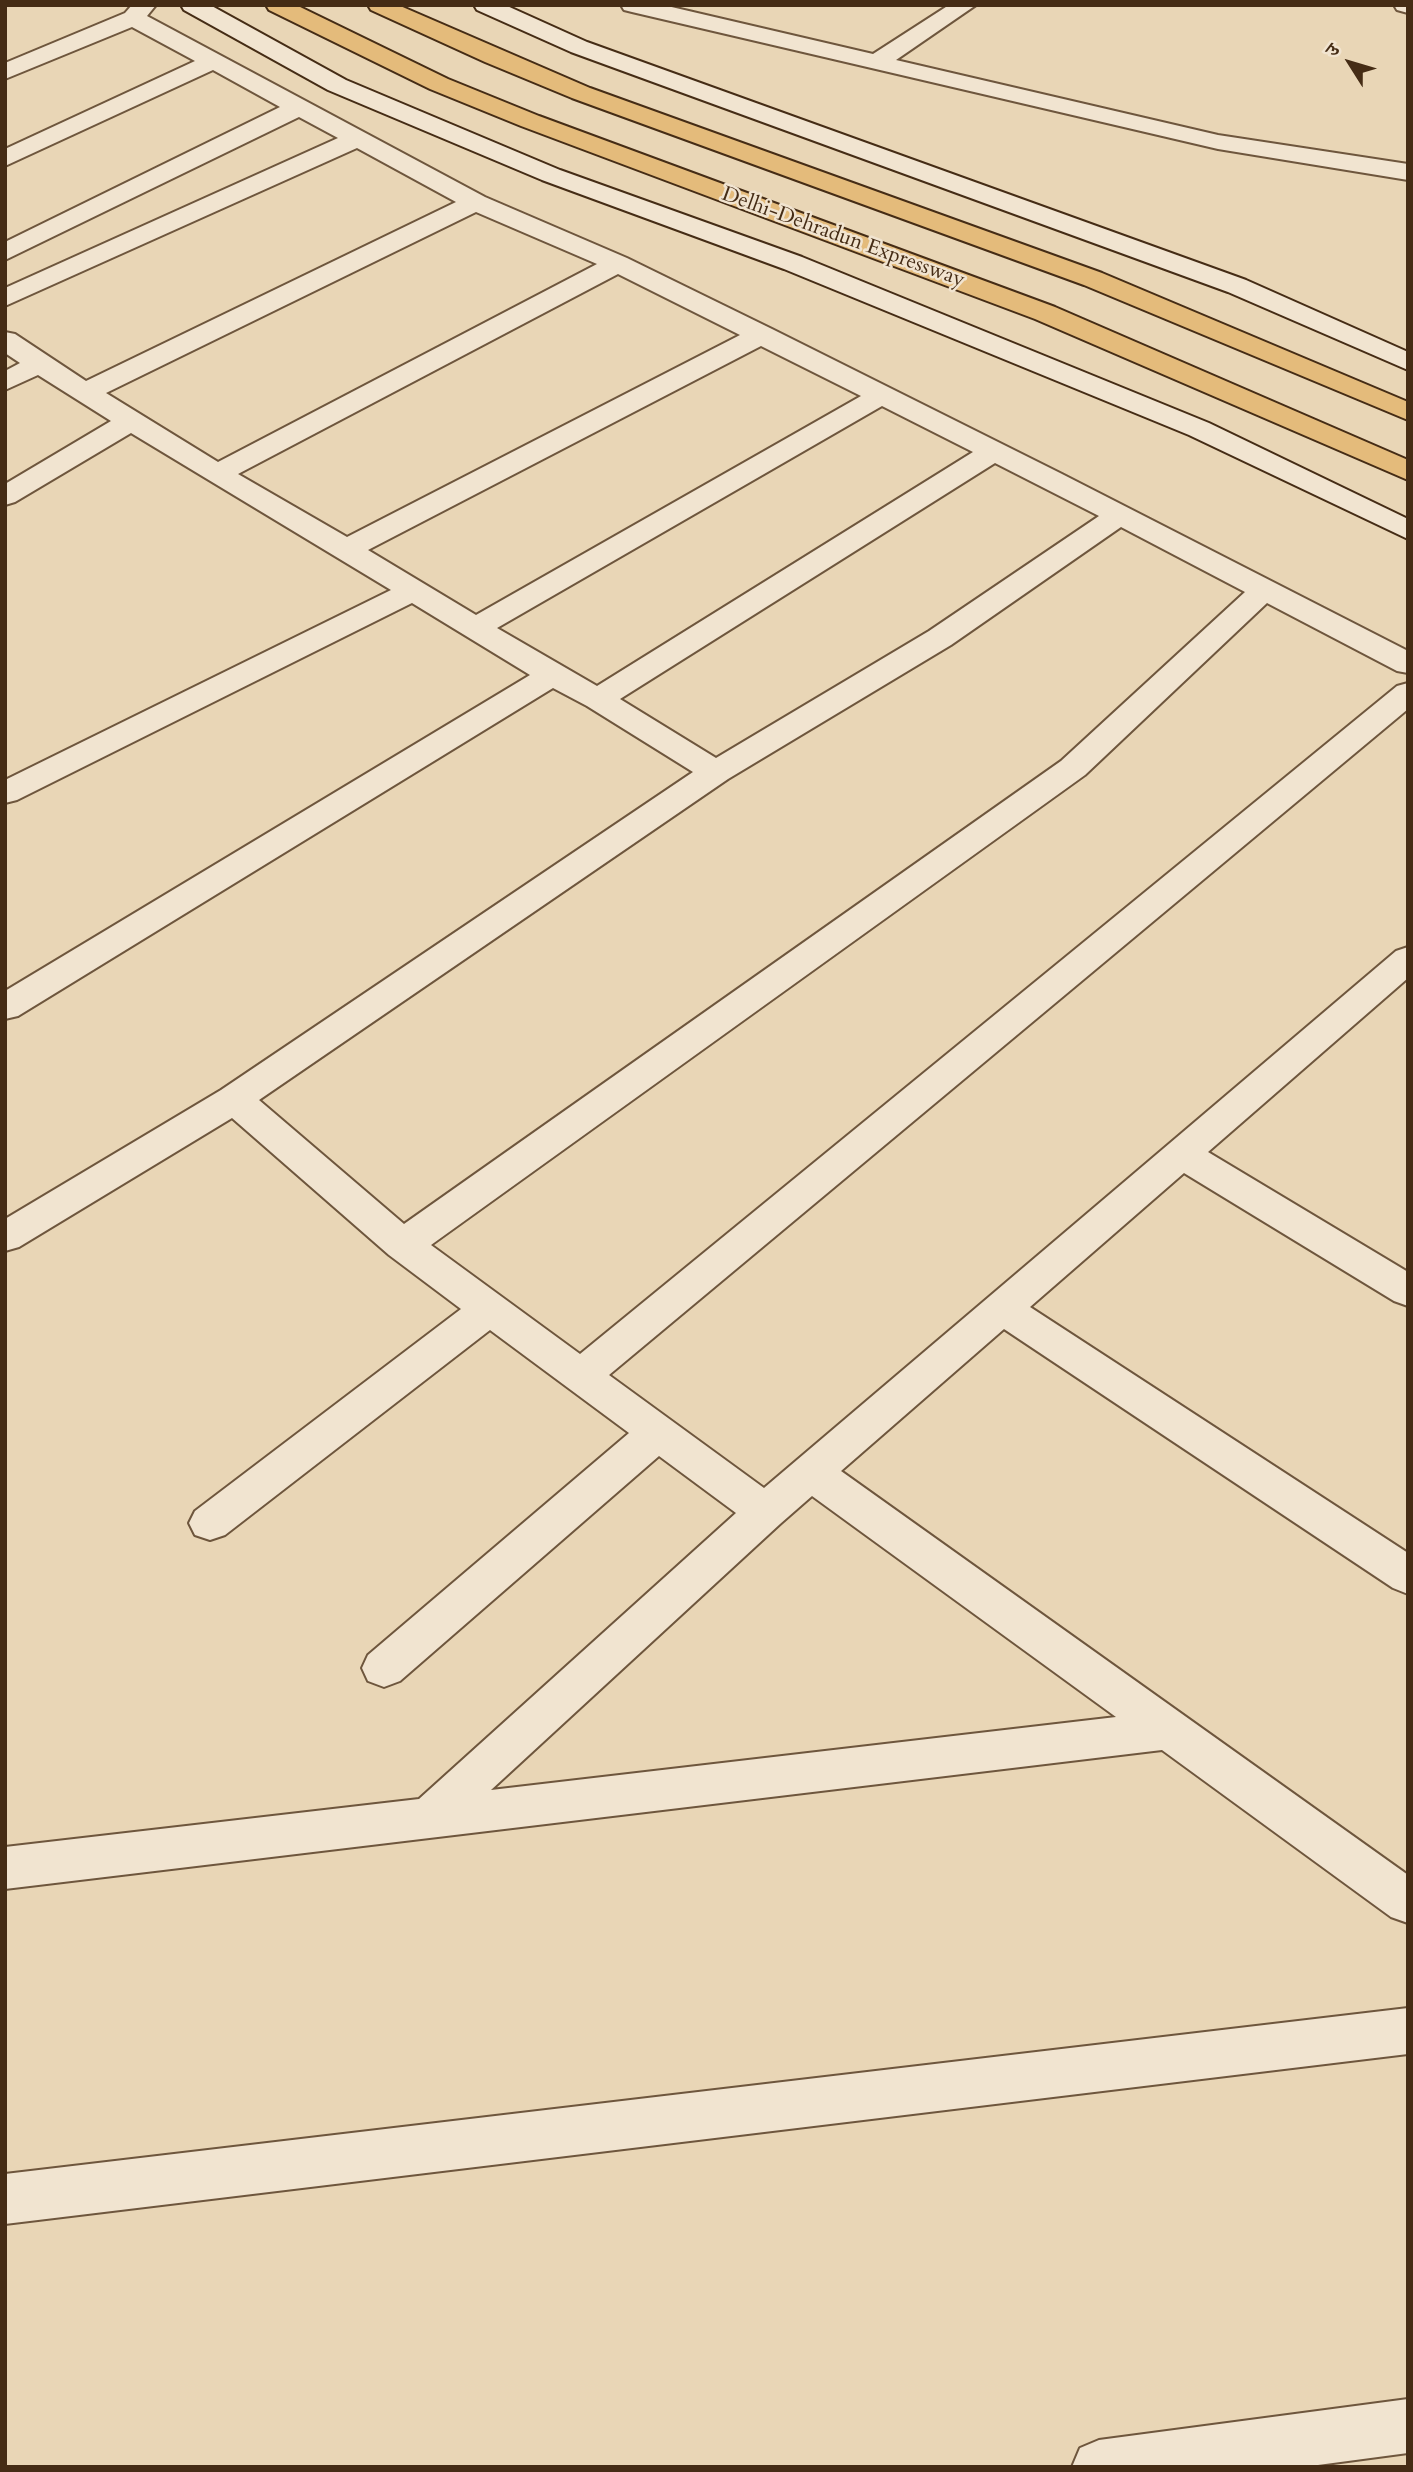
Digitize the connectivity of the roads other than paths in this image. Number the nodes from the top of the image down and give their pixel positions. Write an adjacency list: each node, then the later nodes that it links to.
1 (192, 5): 33 (street)
2 (277, 5): 29 (highway, Delhi-Dehradun Expressway)
3 (379, 5): 26 (highway, Delhi-Dehradun Expressway)
4 (485, 5): 21 (street)
5 (632, 5): 9 (street)
6 (965, 5): 9 (street)
7 (139, 12): 8 (street); 10 (street)
8 (213, 61): 11 (street); 13 (street)
9 (875, 62): 14 (street)
10 (5, 72)
11 (299, 107): 12 (street); 16 (street)
12 (358, 138): 15 (street); 18 (street)
13 (5, 159)
14 (1408, 172)
15 (476, 202): 17 (street); 24 (street)
16 (5, 253)
17 (618, 264): 19 (street); 30 (street)
18 (5, 298)
19 (762, 335): 25 (street); 34 (street)
20 (5, 340): 22 (street)
21 (1408, 362)
22 (39, 364): 23 (street); 24 (street)
23 (5, 382)
24 (86, 393): 27 (street)
25 (882, 395): 28 (street); 37 (street)
26 (1408, 412)
27 (131, 421): 30 (street); 31 (street)
28 (994, 451): 32 (street); 41 (street)
29 (1408, 471)
30 (217, 474): 34 (street)
31 (5, 496)
32 (1120, 515): 36 (street); 42 (street)
33 (1408, 530)
34 (345, 549): 35 (street)
35 (414, 590): 37 (street); 43 (street)
36 (1264, 590): 38 (street); 49 (street)
37 (477, 627): 39 (street)
38 (1408, 664)
39 (552, 675): 41 (street); 45 (street)
40 (1408, 693): 53 (street)
41 (598, 699): 42 (street)
42 (716, 772): 46 (street)
43 (5, 793)
44 (1408, 959): 47 (street)
45 (5, 1007)
46 (234, 1099): 48 (street); 49 (street)
47 (1182, 1154): 50 (street); 51 (street)
48 (5, 1237)
49 (403, 1245): 52 (street)
50 (1408, 1290)
51 (1002, 1308): 55 (street); 58 (street)
52 (489, 1309): 53 (street); 57 (street)
53 (581, 1376): 54 (street)
54 (656, 1434): 56 (street); 59 (street)
55 (812, 1473): 56 (street); 60 (street)
56 (765, 1512): 61 (street)
57 (210, 1523)
58 (1408, 1576)
59 (384, 1668)
60 (1169, 1730): 61 (street); 63 (street)
61 (427, 1820): 62 (street)
62 (5, 1868)
63 (1408, 1902)
64 (1408, 2031): 65 (street)
65 (5, 2199)
66 (1408, 2426): 67 (street)
67 (1099, 2467)

